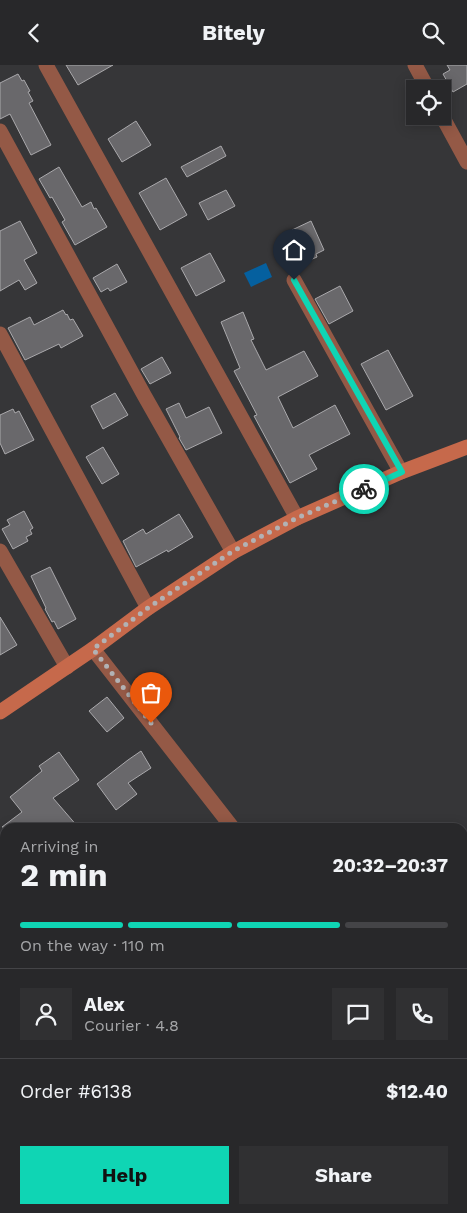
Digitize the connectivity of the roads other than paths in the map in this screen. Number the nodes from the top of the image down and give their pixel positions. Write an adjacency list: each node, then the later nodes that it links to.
1 (46, 65): 11 (street)
2 (415, 65): 3 (street)
3 (423, 80)
4 (447, 125): 6 (street)
5 (0, 131): 13 (street)
6 (467, 162)
7 (294, 280): 10 (street)
8 (0, 334): 14 (street)
9 (467, 447): 10 (main road)
10 (402, 472): 11 (main road)
11 (297, 518): 13 (main road)
12 (0, 551): 16 (street)
13 (233, 551): 14 (main road)
14 (148, 608): 15 (main road)
15 (93, 649): 16 (main road); 18 (street)
16 (67, 667): 17 (main road)
17 (0, 712)
18 (229, 823)

